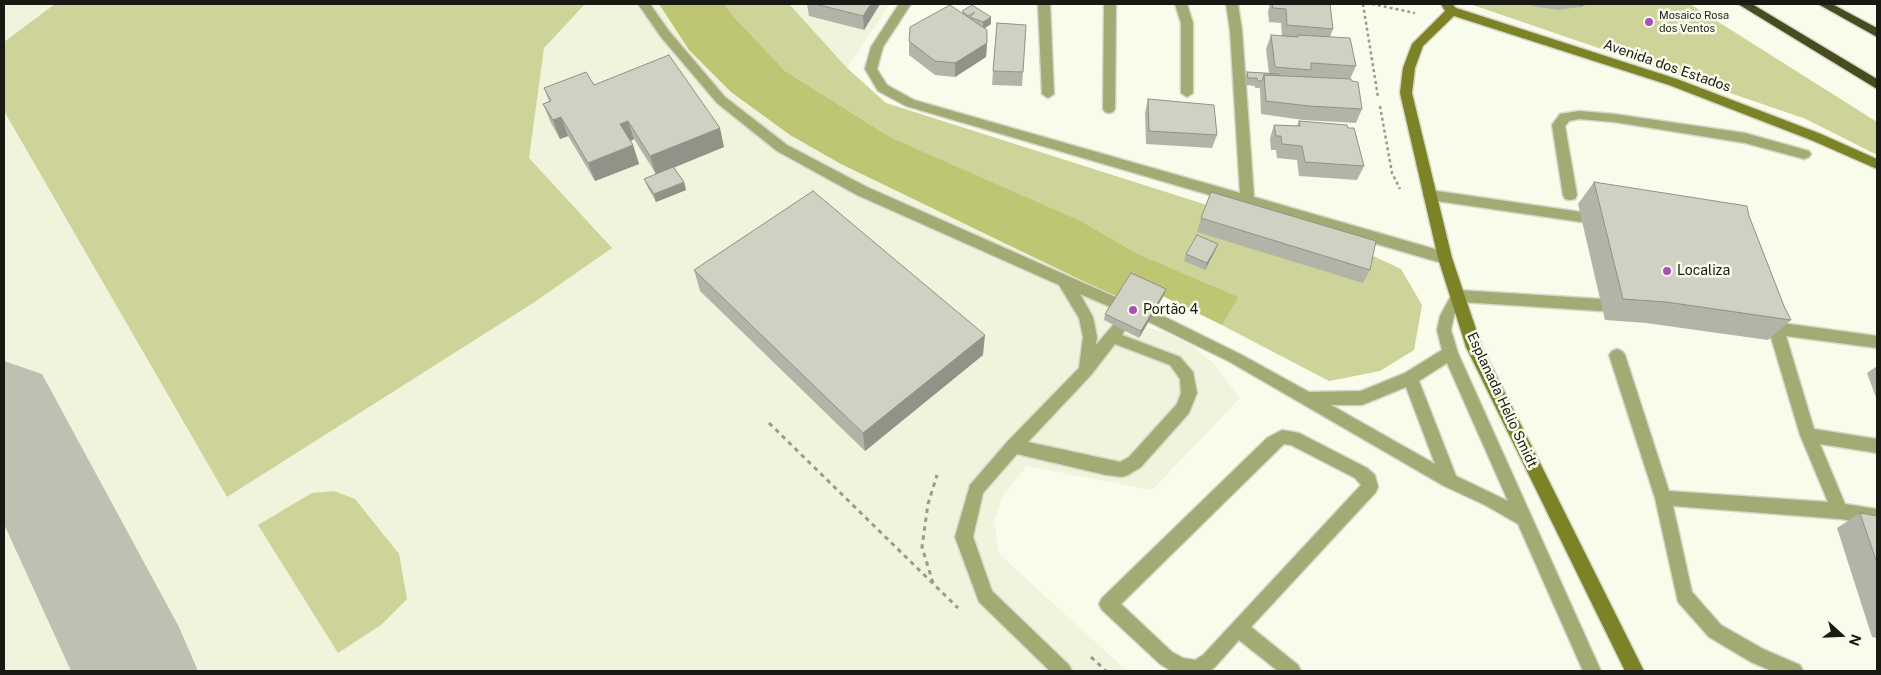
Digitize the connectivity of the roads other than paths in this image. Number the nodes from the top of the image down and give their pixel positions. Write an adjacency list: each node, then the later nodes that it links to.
1 (644, 4): 22 (lane)
2 (905, 4): 19 (lane)
3 (1044, 4): 13 (lane)
4 (1110, 4): 14 (lane)
5 (1180, 4): 12 (lane)
6 (1232, 4): 19 (lane)
7 (1744, 4): 11 (highway)
8 (1824, 4): 10 (highway)
9 (1448, 7): 16 (street, Avenida dos Estados); 17 (street, Esplanada Helio Smidt)
10 (1877, 33)
11 (1877, 85)
12 (1188, 93)
13 (1048, 94)
14 (1109, 109)
15 (1804, 154): 18 (lane)
16 (1877, 164)
17 (1430, 195): 20 (lane); 21 (street, Esplanada Helio Smidt)
18 (1570, 195)
19 (1247, 202): 21 (lane)
20 (1581, 217)
21 (1445, 258): 23 (street, Esplanada Helio Smidt)
22 (1065, 282): 25 (lane); 33 (lane)
23 (1458, 296): 26 (lane); 31 (lane); 48 (street, Esplanada Helio Smidt)
24 (1767, 302): 29 (lane)
25 (1115, 303)
26 (1601, 305)
27 (1152, 317): 35 (lane)
28 (1761, 327): 29 (lane)
29 (1777, 328): 30 (lane); 36 (lane)
30 (1877, 342)
31 (1450, 353): 34 (lane); 43 (lane)
32 (1617, 354): 40 (lane)
33 (1086, 370): 37 (lane); 37 (lane)
34 (1410, 378): 35 (lane); 39 (lane)
35 (1308, 399): 39 (lane)
36 (1808, 434): 38 (lane); 41 (lane)
37 (1014, 446): 45 (lane)
38 (1877, 446)
39 (1450, 481): 43 (lane)
40 (1663, 498): 41 (lane); 49 (lane)
41 (1840, 511): 42 (lane)
42 (1877, 517)
43 (1524, 519): 47 (lane)
44 (1238, 628): 44 (lane); 46 (lane)
45 (1063, 671)
46 (1292, 671)
47 (1592, 671)
48 (1636, 671)
49 (1794, 671)

